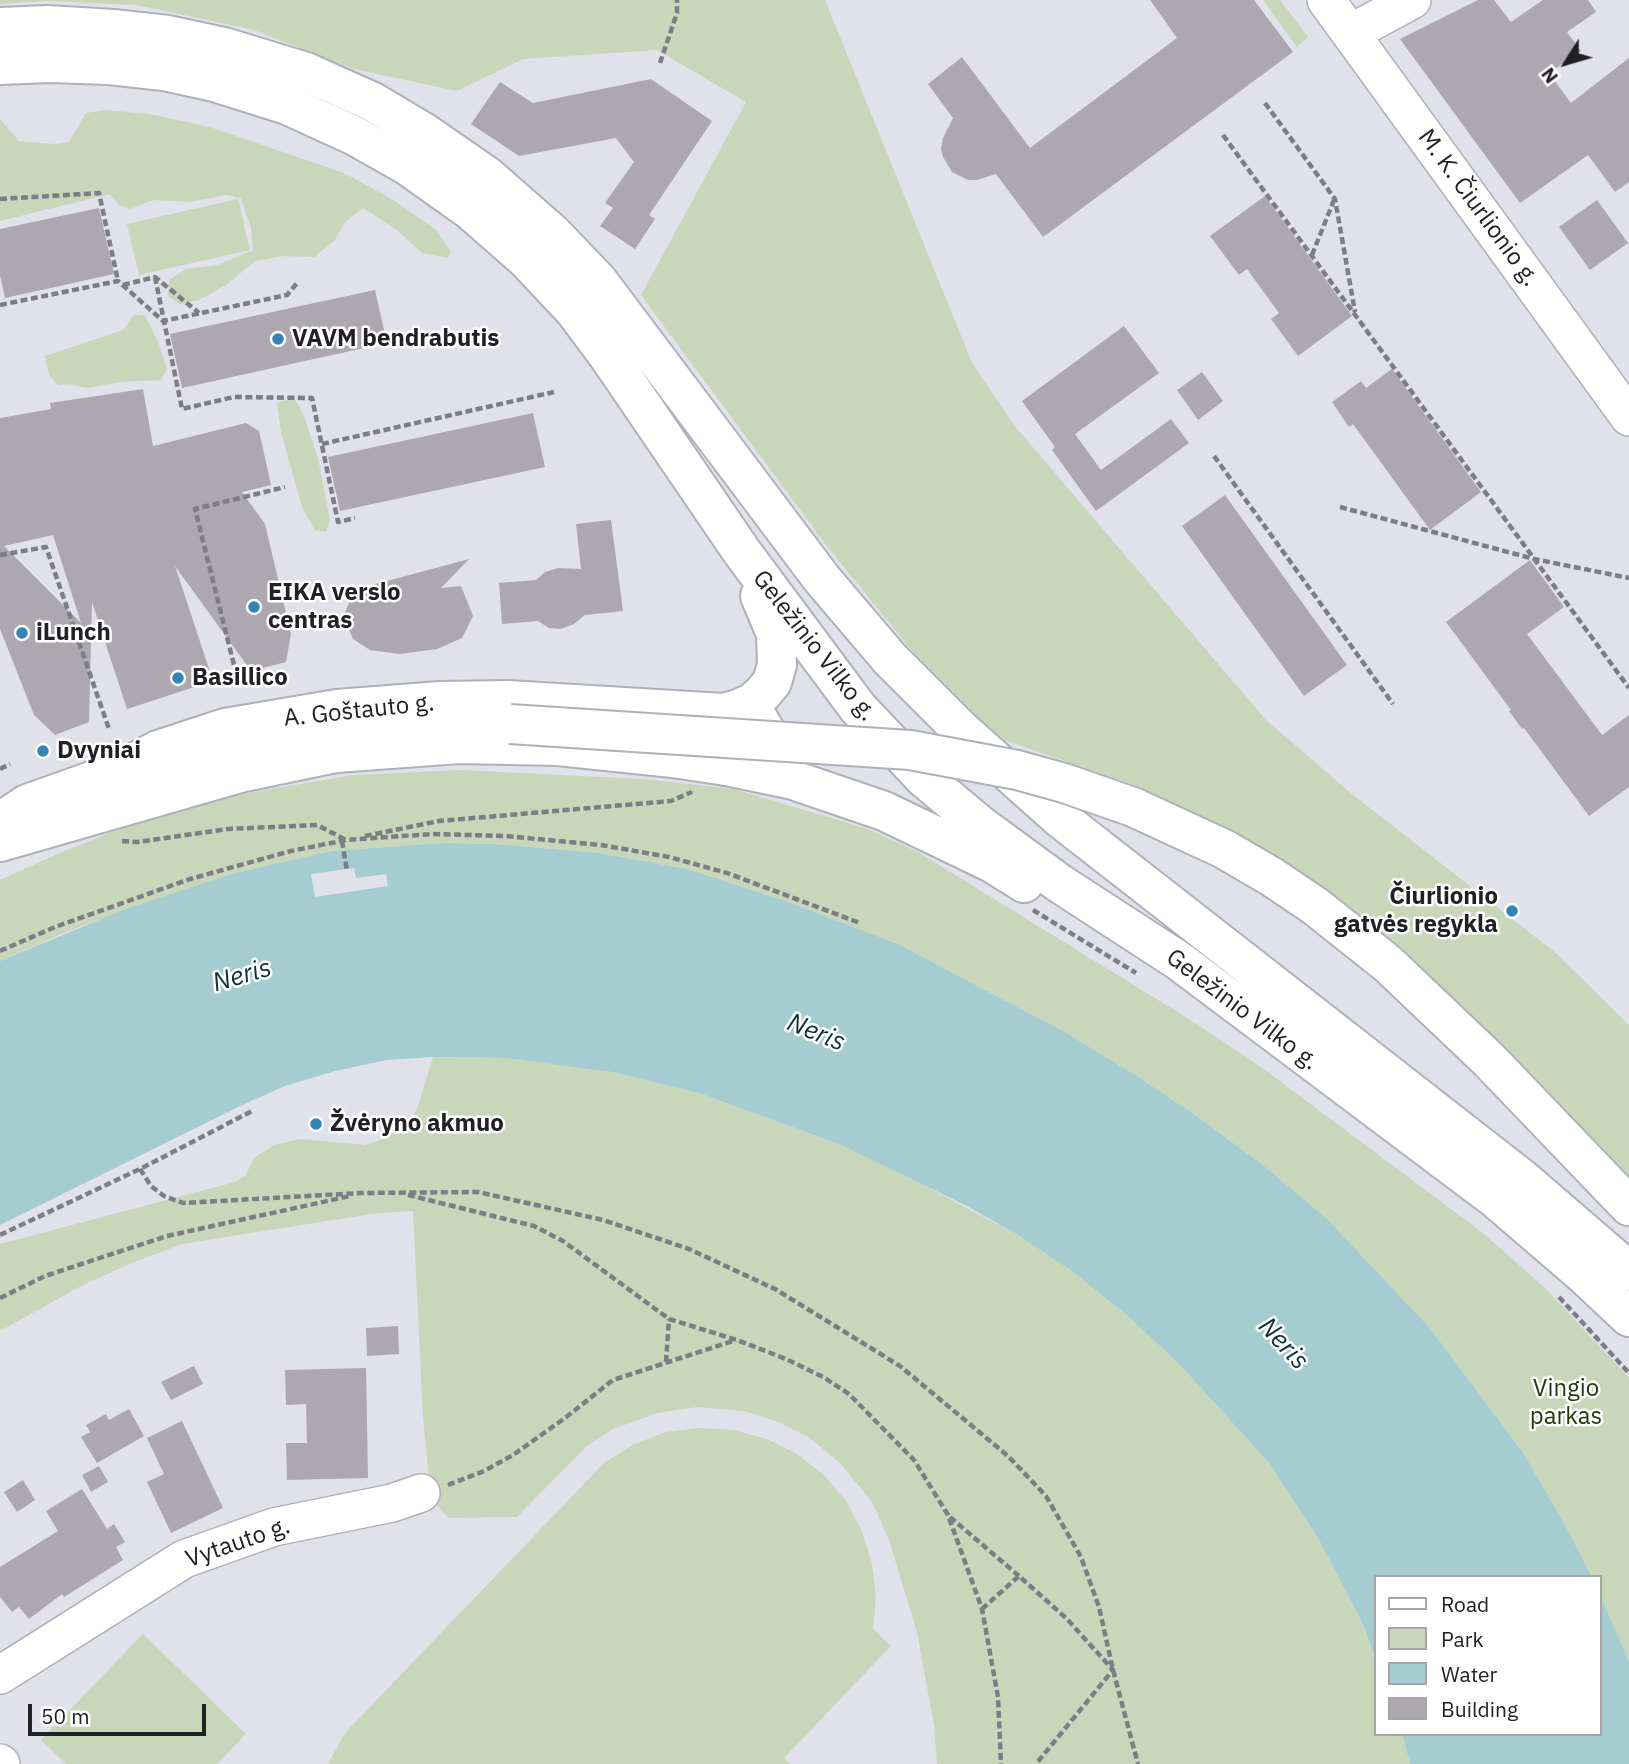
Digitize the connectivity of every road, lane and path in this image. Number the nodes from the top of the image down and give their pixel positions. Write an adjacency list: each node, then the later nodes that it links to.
1 (677, 0): 6 (path)
2 (1326, 0): 5 (street, M. K. Čiurlionio g.)
3 (1412, 0): 5 (street)
4 (0, 27): 57 (main road, Geležinio Vilko g.)
5 (1351, 33): 21 (street, M. K. Čiurlionio g.)
6 (660, 63)
7 (0, 65): 27 (main road, Geležinio Vilko g.)
8 (1265, 103): 11 (path)
9 (1223, 135): 12 (path)
10 (0, 199): 14 (path)
11 (1335, 199): 12 (path); 18 (path)
12 (1312, 256): 18 (path)
13 (155, 277): 14 (path); 17 (path); 19 (path)
14 (120, 283): 16 (path); 19 (path)
15 (297, 283): 17 (path)
16 (0, 305)
17 (200, 313): 19 (path)
18 (1356, 315): 29 (path)
19 (163, 321): 22 (path)
20 (554, 392): 22 (path)
21 (1629, 417)
22 (322, 444): 26 (path)
23 (1214, 456): 33 (path)
24 (285, 487): 31 (path)
25 (1340, 507): 29 (path)
26 (355, 518)
27 (742, 552): 34 (main road); 49 (main road, Geležinio Vilko g.)
28 (0, 555): 35 (path)
29 (1534, 559): 30 (path); 32 (path)
30 (1629, 578)
31 (239, 685)
32 (1629, 688)
33 (1393, 705)
34 (738, 709): 37 (main road); 39 (main road, A. Goštauto g.)
35 (109, 729)
36 (10, 764): 38 (path)
37 (726, 766): 44 (main road, A. Goštauto g.); 49 (main road, A. Goštauto g.)
38 (0, 769)
39 (117, 772): 41 (main road, A. Goštauto g.); 55 (main road, bridge)
40 (696, 790): 43 (path)
41 (14, 813)
42 (113, 840): 43 (path)
43 (344, 841): 45 (path); 47 (path); 48 (path)
44 (0, 842)
45 (347, 871)
46 (1032, 910): 50 (path)
47 (860, 923)
48 (0, 951)
49 (1178, 961): 60 (main road, Geležinio Vilko g.)
50 (1138, 974)
51 (254, 1110): 52 (path)
52 (140, 1169): 53 (path); 56 (path)
53 (361, 1193): 54 (path); 59 (path)
54 (400, 1194): 61 (path); 69 (path)
55 (1629, 1206)
56 (0, 1235)
57 (1629, 1271)
58 (1558, 1296): 64 (path)
59 (0, 1298)
60 (1629, 1317)
61 (668, 1319): 62 (path); 63 (path)
62 (737, 1340): 63 (path); 66 (path)
63 (666, 1362): 65 (path)
64 (1629, 1373)
65 (421, 1493): 70 (street, Vytauto g.)
66 (948, 1515): 67 (path); 68 (path)
67 (1019, 1576): 68 (path); 69 (path)
68 (982, 1609): 71 (path)
69 (1113, 1670): 72 (path); 73 (path)
70 (0, 1675)
71 (1001, 1764)
72 (1035, 1764)
73 (1138, 1764)

